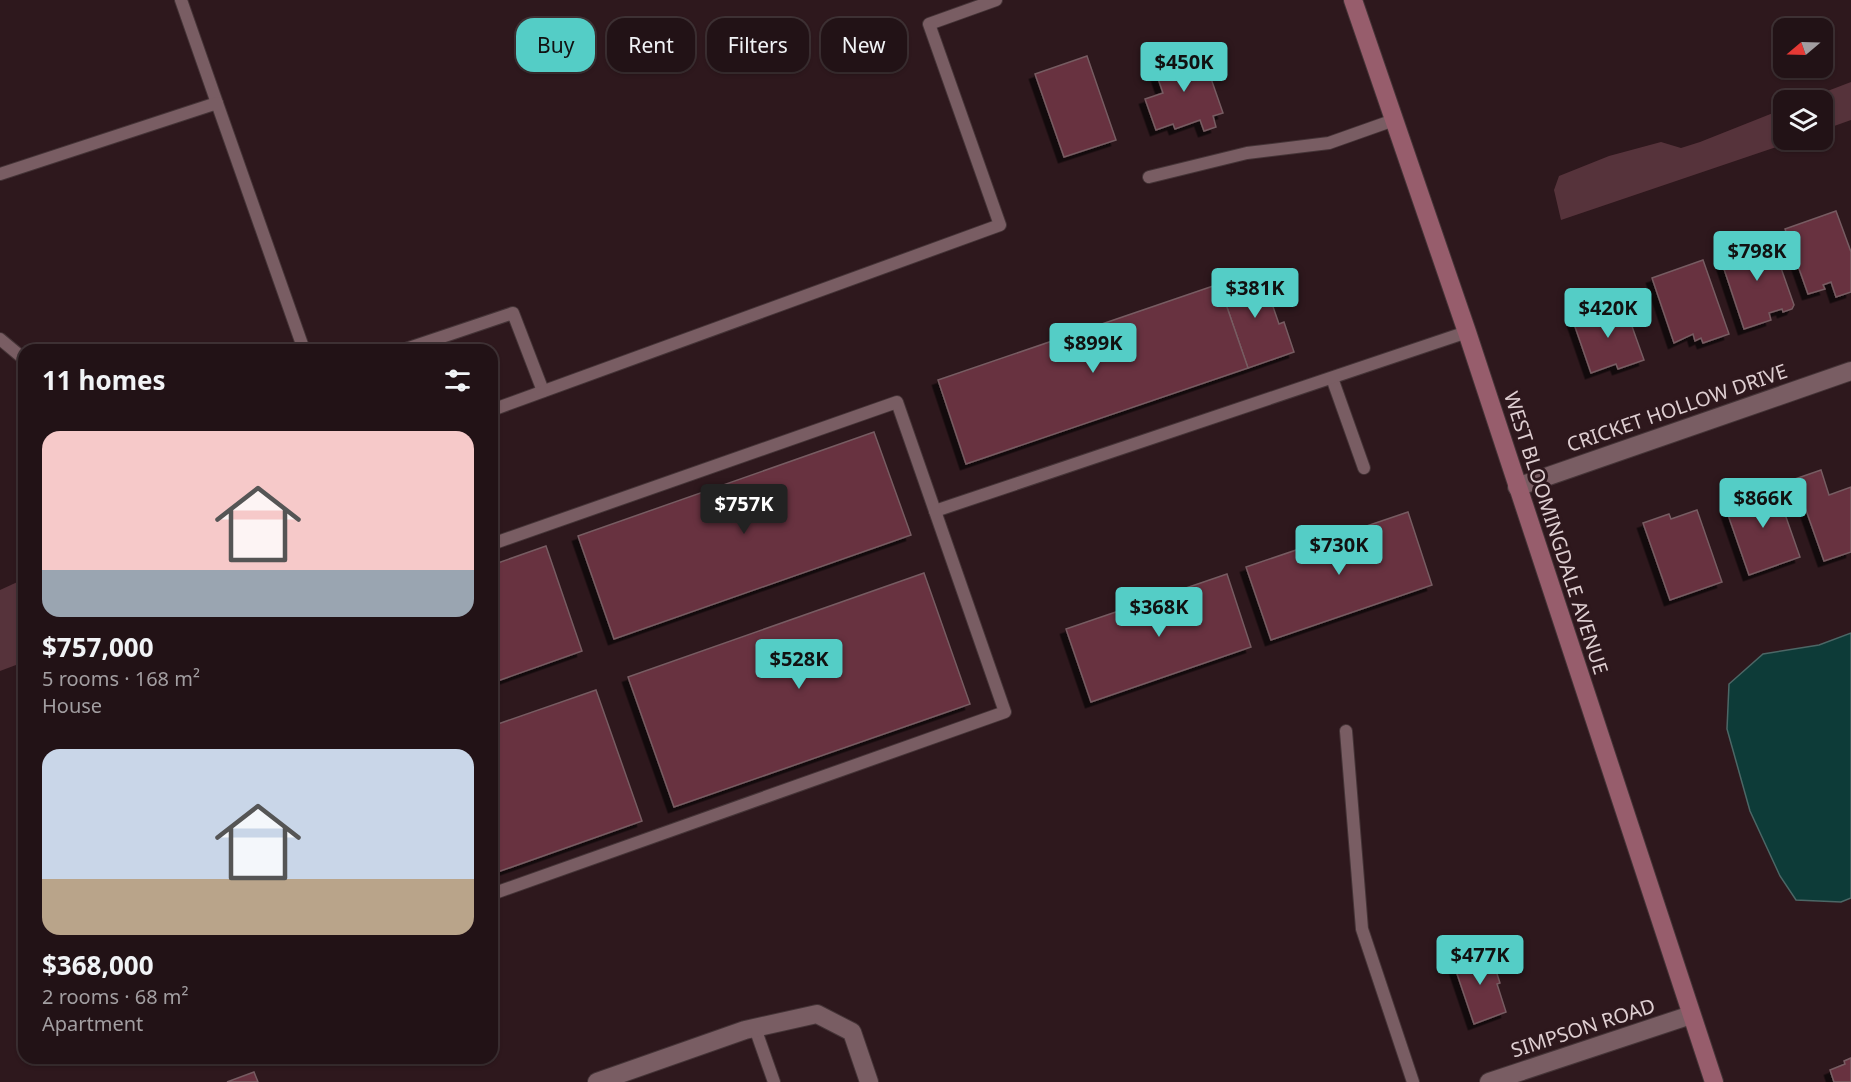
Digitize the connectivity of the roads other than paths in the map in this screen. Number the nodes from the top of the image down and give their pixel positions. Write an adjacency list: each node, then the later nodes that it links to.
1 (181, 0): 4 (lane)
2 (996, 0): 15 (lane)
3 (1353, 0): 5 (main road, WEST BLOOMINGDALE AVENUE)
4 (217, 104): 6 (lane); 10 (lane)
5 (1394, 120): 7 (lane); 8 (main road, WEST BLOOMINGDALE AVENUE)
6 (0, 174)
7 (1149, 177)
8 (1467, 332): 14 (lane); 18 (main road, WEST BLOOMINGDALE AVENUE)
9 (0, 339): 12 (lane)
10 (302, 344)
11 (421, 344): 15 (lane)
12 (18, 354)
13 (1851, 371): 18 (street, CRICKET HOLLOW DRIVE)
14 (1332, 378): 17 (lane); 19 (lane)
15 (543, 391): 16 (lane)
16 (498, 408)
17 (1364, 468)
18 (1517, 487): 23 (main road, WEST BLOOMINGDALE AVENUE)
19 (935, 511): 20 (lane); 22 (lane)
20 (498, 542)
21 (1346, 731): 28 (lane)
22 (498, 892)
23 (1691, 1015): 29 (street, SIMPSON ROAD); 30 (main road, WEST BLOOMINGDALE AVENUE)
24 (755, 1028): 25 (street); 26 (lane); 27 (street)
25 (597, 1082)
26 (774, 1082)
27 (869, 1082)
28 (1413, 1082)
29 (1489, 1082)
30 (1714, 1082)

